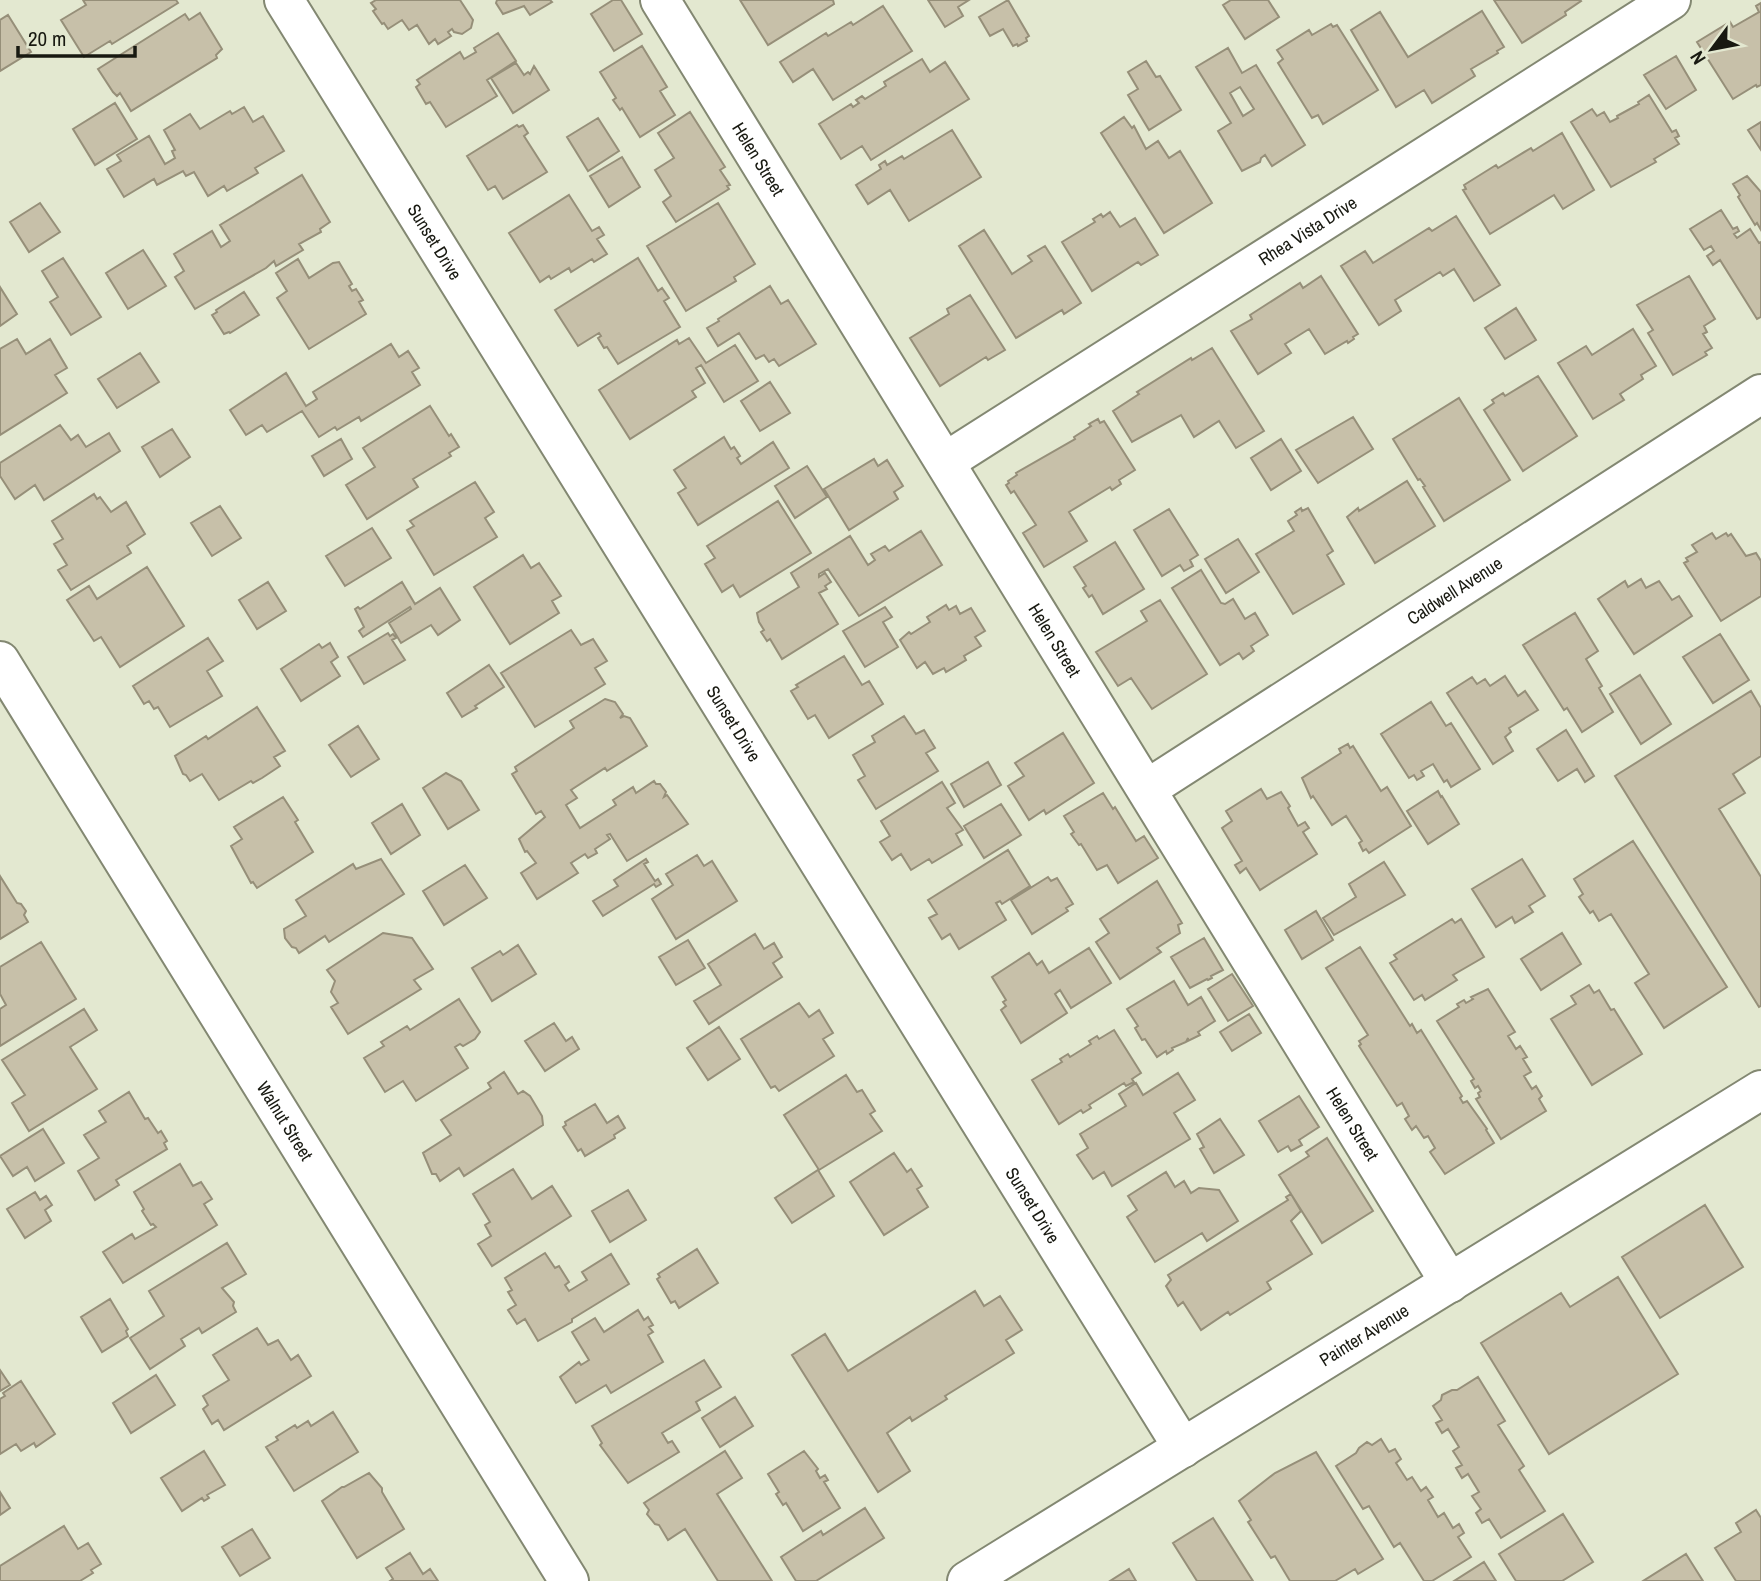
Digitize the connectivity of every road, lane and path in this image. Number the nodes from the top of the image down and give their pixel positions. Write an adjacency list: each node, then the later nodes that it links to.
1 (284, 0): 10 (street, Sunset Drive)
2 (660, 0): 5 (street, Helen Street)
3 (1671, 0): 5 (street, Rhea Vista Drive)
4 (1761, 394): 7 (street, Caldwell Avenue)
5 (945, 462): 7 (street, Helen Street)
6 (0, 661): 11 (street, Walnut Street)
7 (1147, 789): 9 (street, Helen Street)
8 (1761, 1090): 9 (street, Painter Avenue)
9 (1450, 1283): 10 (street, Painter Avenue)
10 (1183, 1448): 12 (street, Painter Avenue)
11 (569, 1581)
12 (967, 1581)

